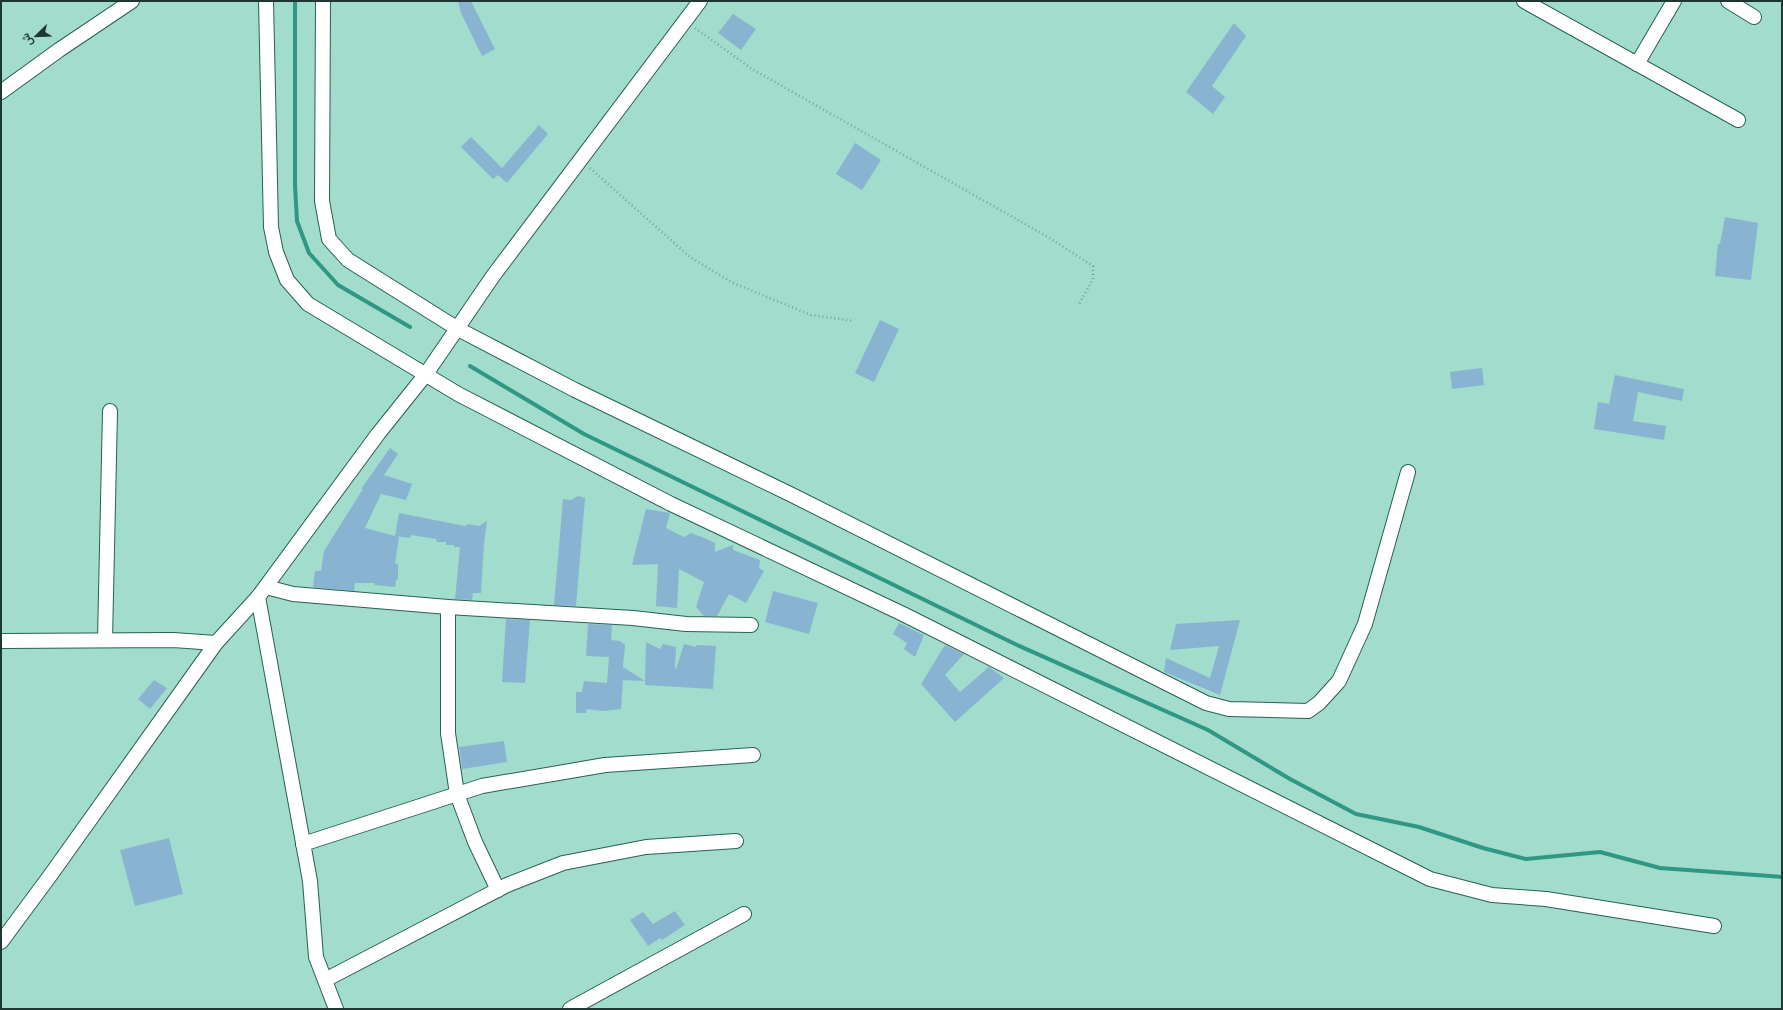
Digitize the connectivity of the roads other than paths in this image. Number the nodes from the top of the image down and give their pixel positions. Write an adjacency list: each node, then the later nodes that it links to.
1 (132, 1): 10 (street)
2 (266, 1): 13 (street)
3 (323, 1): 12 (street)
4 (700, 1): 12 (street)
5 (1524, 1): 9 (street)
6 (1674, 1): 9 (street)
7 (1728, 1): 8 (street)
8 (1754, 17)
9 (1637, 64): 11 (street)
10 (1, 92)
11 (1738, 120)
12 (458, 329): 13 (street); 15 (street)
13 (426, 374): 16 (street); 28 (street)
14 (110, 411): 19 (street)
15 (1408, 472)
16 (262, 592): 17 (street); 21 (street); 25 (street)
17 (448, 607): 18 (street); 23 (street)
18 (751, 625)
19 (105, 640): 20 (street); 21 (street)
20 (1, 641)
21 (216, 644): 29 (street)
22 (753, 755): 23 (street)
23 (456, 794): 25 (street); 26 (street)
24 (736, 841): 26 (street)
25 (303, 844): 30 (street)
26 (498, 890): 30 (street)
27 (744, 914): 32 (street)
28 (1714, 926)
29 (1, 942)
30 (325, 980): 31 (street)
31 (336, 1009)
32 (570, 1009)

